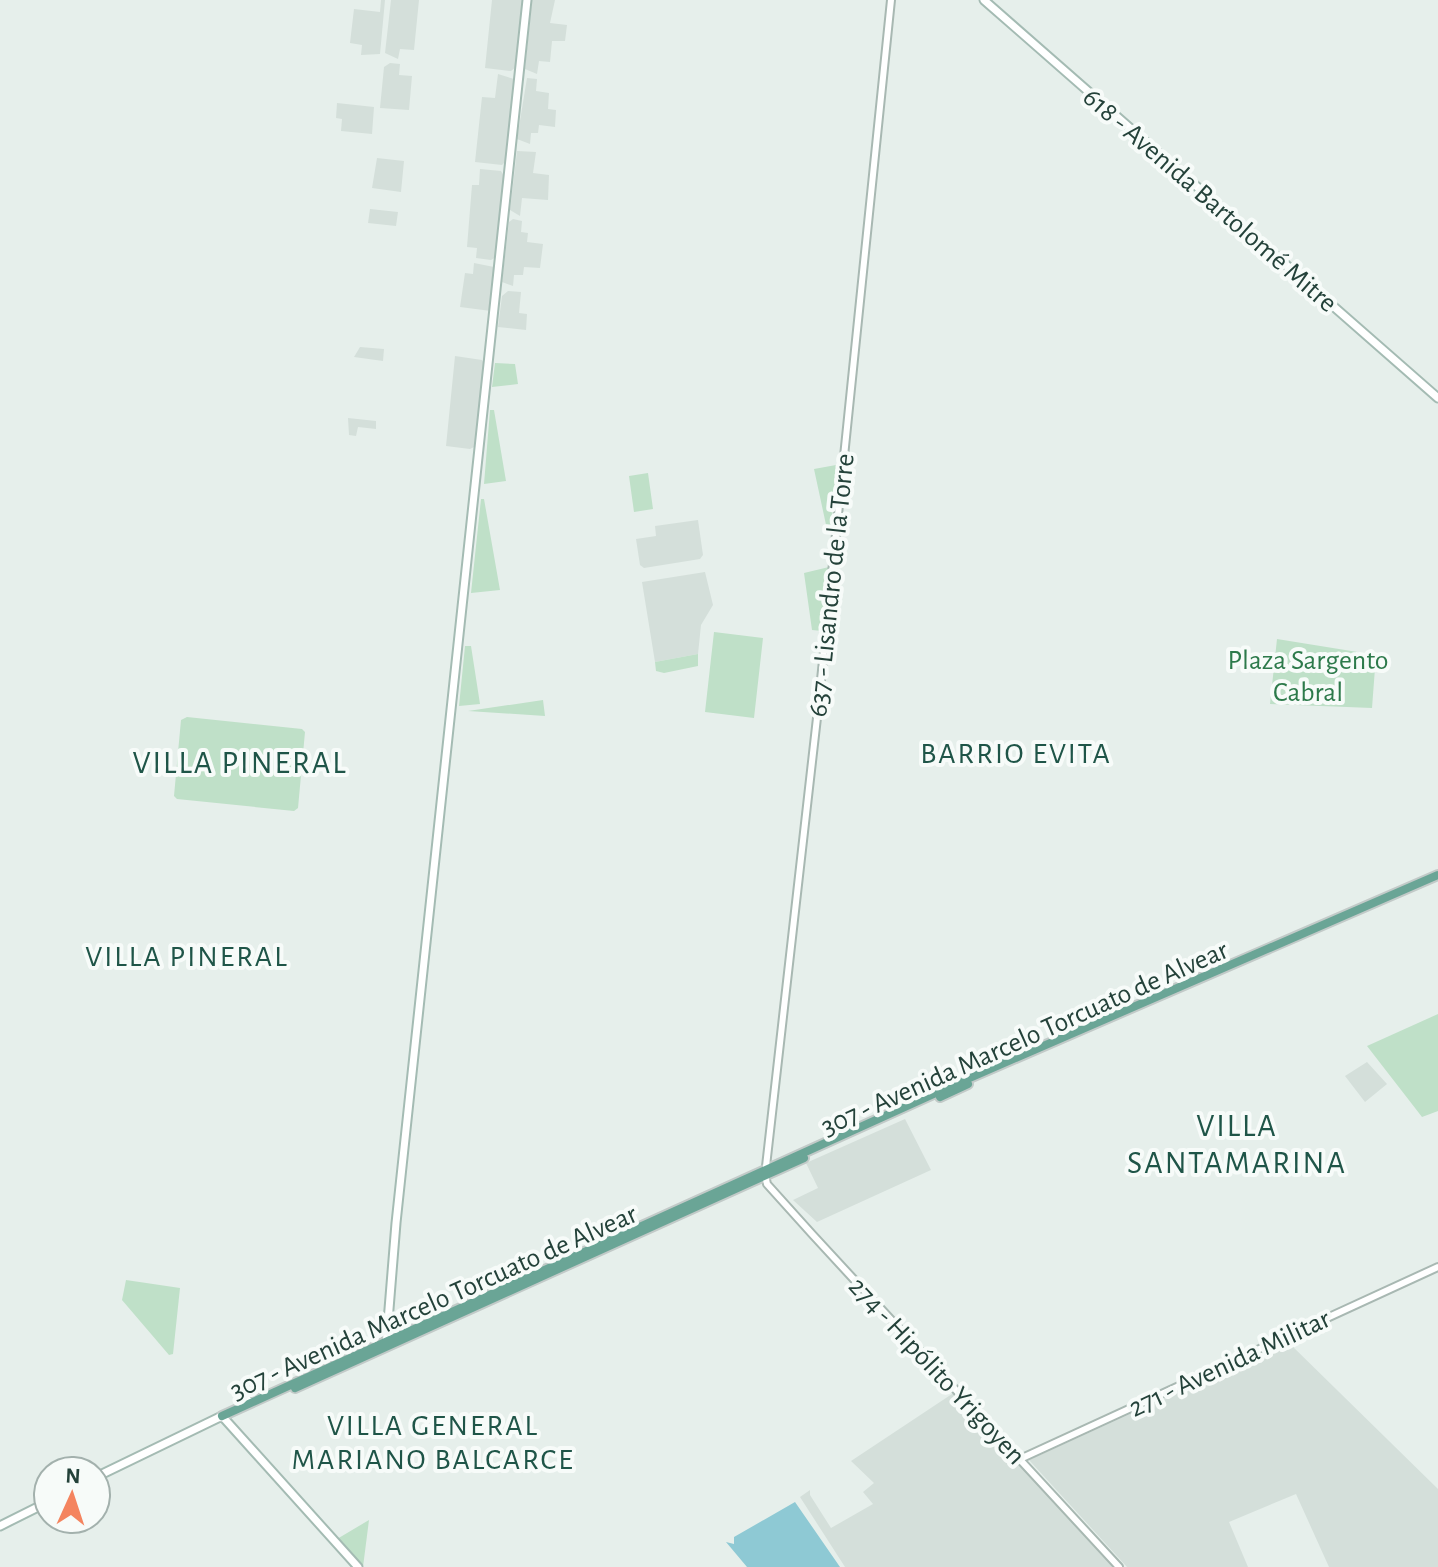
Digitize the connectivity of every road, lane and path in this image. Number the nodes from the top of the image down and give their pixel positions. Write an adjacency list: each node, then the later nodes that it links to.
1 (527, 0): 8 (main road)
2 (891, 0): 6 (street, 637 - Lisandro de la Torre)
3 (984, 0): 4 (main road, 618 - Avenida Bartolomé Mitre)
4 (1438, 398)
5 (1438, 878): 6 (main road, 307 - Avenida Marcelo Torcuato de Alvear)
6 (765, 1172): 8 (main road, 307 - Avenida Marcelo Torcuato de Alvear); 12 (street, 274 - Hipólito Yrigoyen)
7 (1438, 1267): 12 (street, 271 - Avenida Militar)
8 (386, 1344): 10 (main road, 307 - Avenida Marcelo Torcuato de Alvear); 11 (main road, 307 - Avenida Marcelo Torcuato de Alvear)
9 (240, 1393): 10 (main road)
10 (250, 1402): 11 (main road, 307 - Avenida Marcelo Torcuato de Alvear)
11 (222, 1416): 13 (main road); 16 (main road)
12 (1020, 1459): 17 (street, 274 - Hipólito Yrigoyen)
13 (112, 1469)
14 (32, 1510): 15 (main road)
15 (0, 1526)
16 (358, 1567)
17 (1119, 1567)

